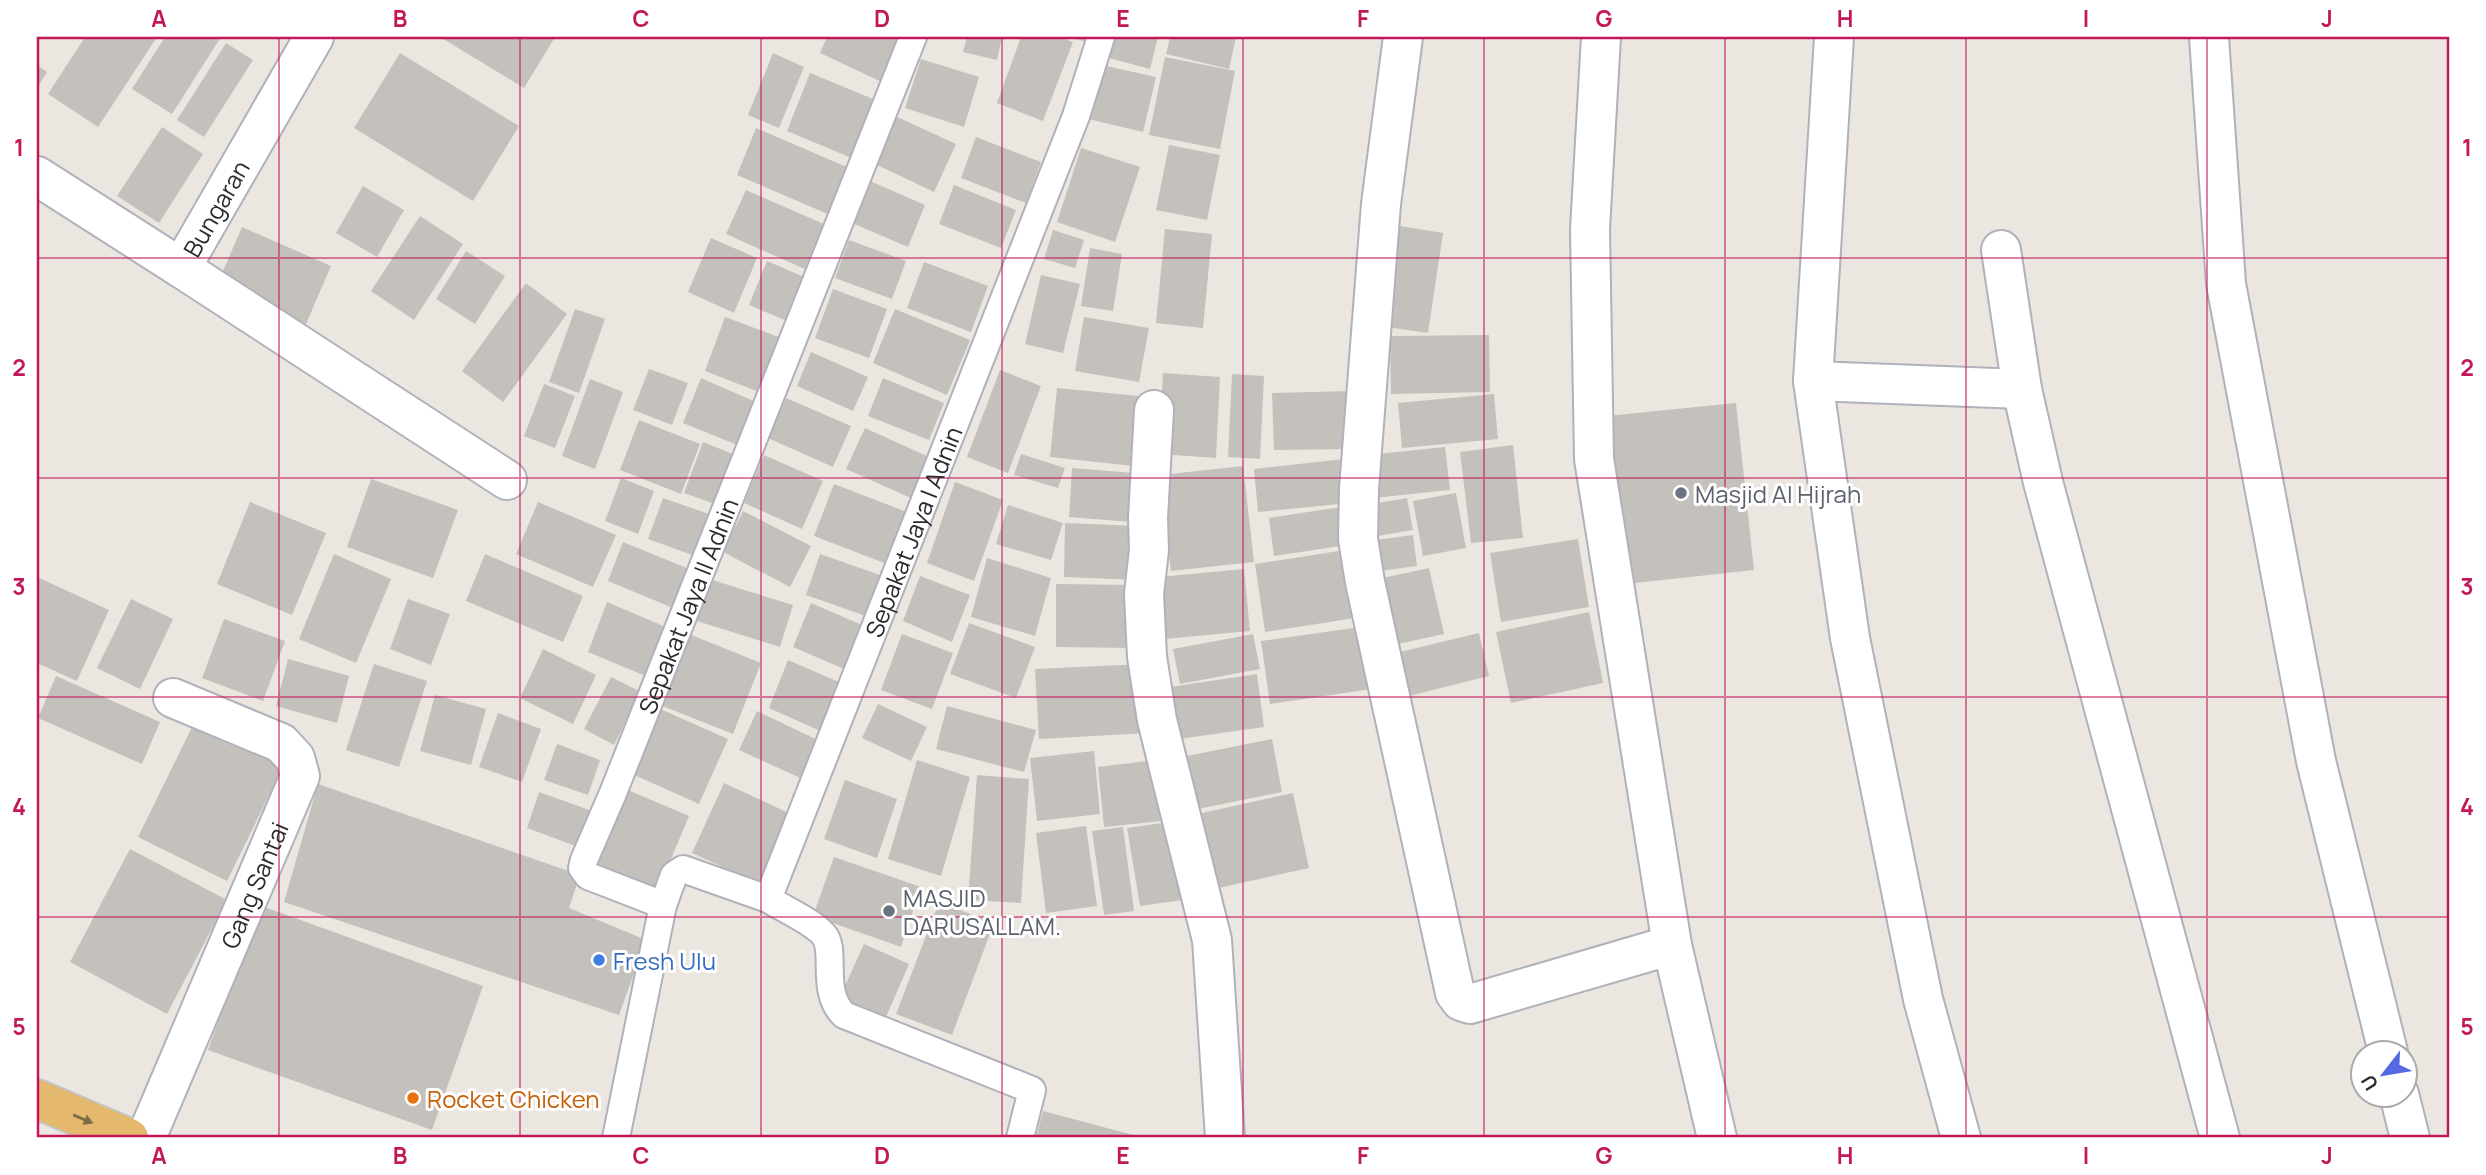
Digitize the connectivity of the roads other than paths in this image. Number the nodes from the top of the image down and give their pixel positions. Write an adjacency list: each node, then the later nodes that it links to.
1 (314, 37): 10 (street, Bungaran)
2 (914, 37): 17 (lane, Sepakat Jaya II Adnin)
3 (1101, 37): 16 (lane, Sepakat Jaya I Adnin)
4 (1403, 37): 18 (street)
5 (1601, 37): 18 (street)
6 (1834, 37): 11 (street)
7 (2209, 37): 19 (street)
8 (37, 176): 10 (street, Bungaran)
9 (2001, 250): 12 (street)
10 (181, 268): 14 (street)
11 (1813, 380): 12 (street); 28 (street)
12 (2022, 389): 29 (street)
13 (1154, 410): 26 (street)
14 (507, 480)
15 (173, 698): 23 (street, Gang Santai)
16 (768, 899): 17 (lane); 25 (lane)
17 (663, 905): 24 (lane)
18 (1672, 945): 27 (street)
19 (2385, 1038)
20 (37, 1099): 22 (highway, one-way to 22)
21 (2402, 1108): 30 (street)
22 (129, 1138)
23 (146, 1138)
24 (616, 1138)
25 (1020, 1138)
26 (1225, 1138)
27 (1717, 1138)
28 (1961, 1138)
29 (2220, 1138)
30 (2410, 1138)

